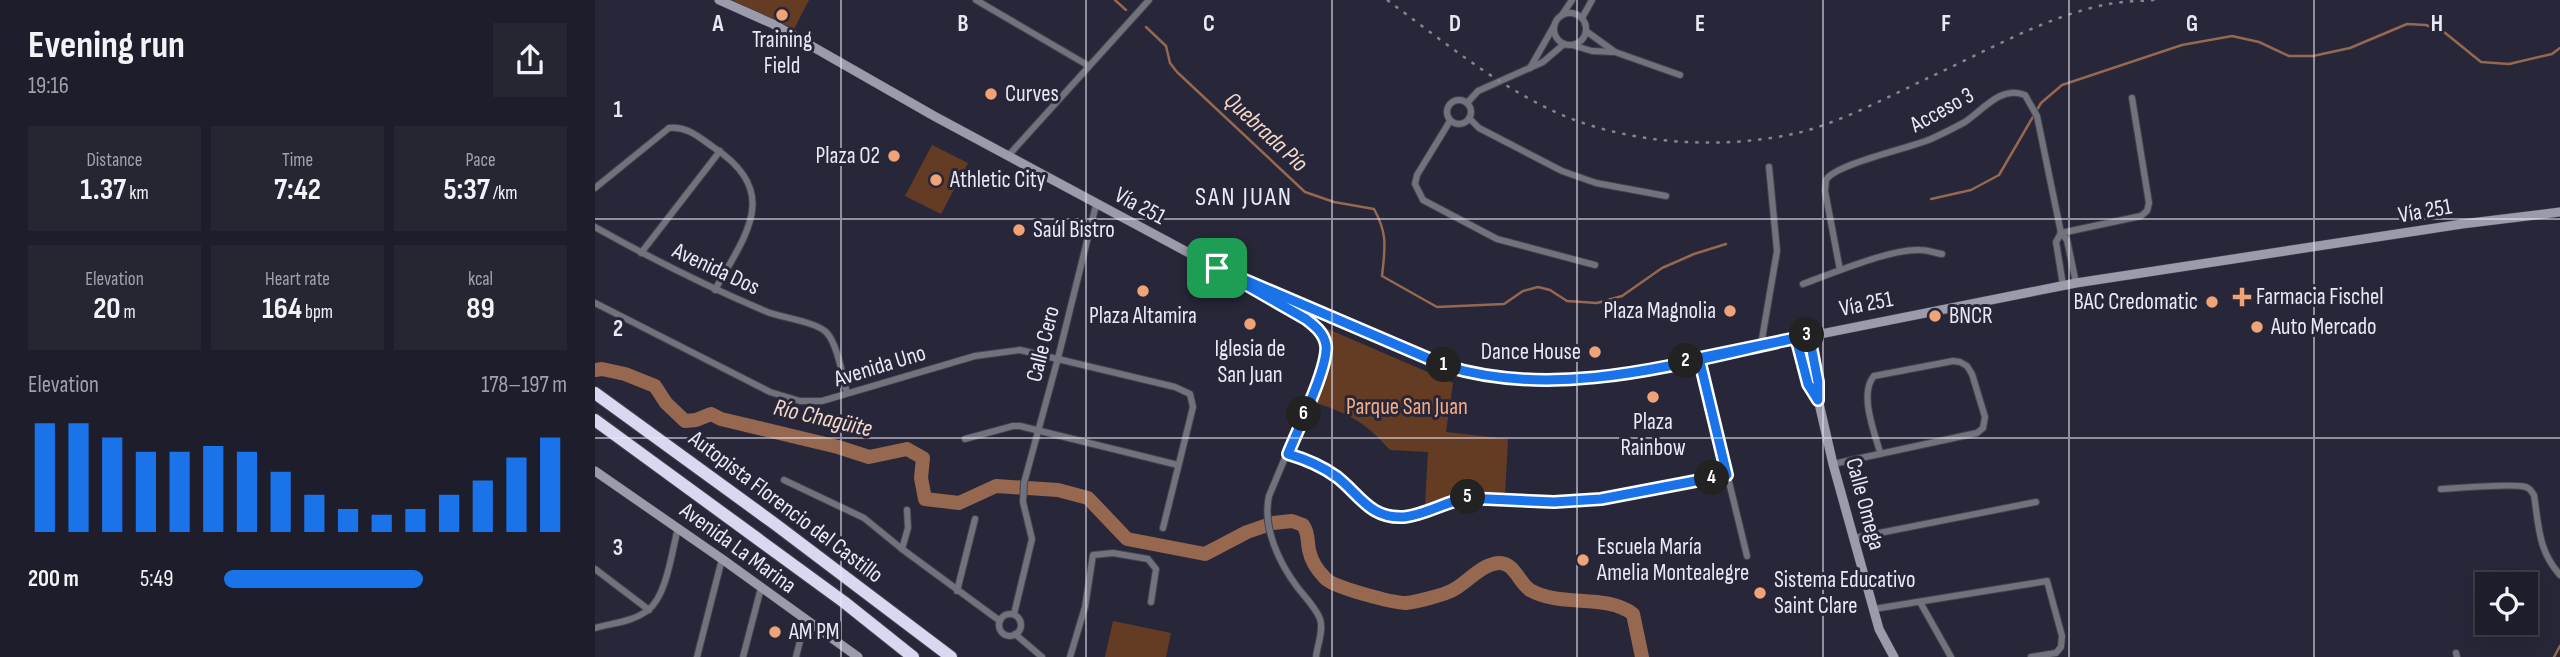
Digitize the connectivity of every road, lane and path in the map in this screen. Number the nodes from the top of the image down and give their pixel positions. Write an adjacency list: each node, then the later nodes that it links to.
1 (719, 0): 20 (main road, Vía 251)
2 (976, 0): 12 (street)
3 (1149, 0): 12 (street)
4 (1571, 0): 6 (street)
5 (1592, 0): 7 (street)
6 (1562, 15): 7 (street); 8 (street)
7 (1582, 18): 9 (street)
8 (1554, 26): 10 (street); 13 (street)
9 (1586, 31): 10 (street); 11 (street)
10 (1567, 44): 11 (street); 13 (street)
11 (1615, 52): 14 (street)
12 (1089, 65): 20 (street)
13 (1529, 70): 16 (street)
14 (1680, 75)
15 (2132, 97): 27 (street)
16 (1467, 103): 17 (street); 18 (street)
17 (1469, 118): 18 (street); 23 (street)
18 (1450, 121): 30 (street)
19 (720, 151): 22 (street); 28 (street); 36 (street)
20 (1008, 156): 24 (main road, Vía 251)
21 (1769, 167): 40 (street)
22 (595, 188)
23 (1666, 196)
24 (1096, 205): 31 (main road, Vía 251); 41 (street, Calle Cero)
25 (2560, 212): 33 (main road, Vía 251)
26 (595, 227): 28 (street, Avenida Dos)
27 (2061, 233): 32 (street, Acceso 3); 33 (street); 35 (street)
28 (641, 253): 36 (street, Avenida Dos)
29 (1942, 254): 32 (street)
30 (1595, 265)
31 (1217, 268): 42 (main road, Vía 251); 50 (street)
32 (1840, 270): 34 (street)
33 (2076, 283): 35 (main road, Vía 251)
34 (1803, 284)
35 (2063, 285): 38 (main road, Vía 251)
36 (715, 290): 44 (street, Avenida Dos)
37 (595, 303): 44 (street, Avenida Uno)
38 (1809, 335): 39 (main road, Vía 251); 45 (main road, Calle Omega)
39 (1796, 338): 40 (main road, Vía 251); 45 (main road, Calle Omega)
40 (1761, 345): 42 (main road, Vía 251)
41 (1058, 358): 44 (street, Avenida Uno); 47 (street, Calle Cero); 52 (street, Avenida Uno)
42 (1699, 358): 54 (street)
43 (595, 393): 86 (highway, Autopista Florencio del Castillo)
44 (847, 393)
45 (1818, 400): 51 (main road, Calle Omega)
46 (595, 420): 70 (highway, Autopista Florencio del Castillo)
47 (1039, 431): 48 (street); 52 (street); 75 (street, Calle Cero)
48 (965, 439)
49 (1879, 452): 49 (street); 51 (street)
50 (1288, 454): 54 (street); 89 (street)
51 (1833, 464): 62 (main road, Calle Omega)
52 (1178, 465): 61 (street)
53 (595, 471): 60 (main road, Avenida La Marina)
54 (1727, 475): 64 (street)
55 (784, 480): 63 (street)
56 (2441, 489): 67 (street)
57 (2036, 502): 62 (street)
58 (907, 510): 63 (street)
59 (975, 519): 69 (street)
60 (678, 527): 65 (main road, Avenida La Marina); 73 (street)
61 (1163, 528)
62 (1854, 538): 74 (main road, Calle Omega)
63 (902, 550): 69 (street)
64 (1747, 556)
65 (722, 559): 68 (main road, Avenida La Marina); 81 (street)
66 (595, 569): 73 (street)
67 (2560, 575)
68 (761, 588): 76 (main road, Avenida La Marina); 82 (street)
69 (957, 591): 77 (street)
70 (844, 602): 84 (highway); 85 (highway, Autopista Florencio del Castillo)
71 (1151, 602): 88 (street)
72 (1920, 602): 74 (street); 91 (street); 92 (street)
73 (649, 610): 78 (street)
74 (1874, 610): 90 (main road, Calle Omega)
75 (1014, 614): 77 (street); 79 (street)
76 (805, 621): 80 (main road, Avenida La Marina); 83 (street)
77 (1000, 621): 79 (street)
78 (595, 628)
79 (1015, 634): 87 (street)
80 (852, 655)
81 (697, 657)
82 (743, 657)
83 (796, 657)
84 (898, 657)
85 (913, 657)
86 (951, 657)
87 (1042, 657)
88 (1070, 657)
89 (1316, 657)
90 (1894, 657)
91 (1951, 657)
92 (2031, 657)

